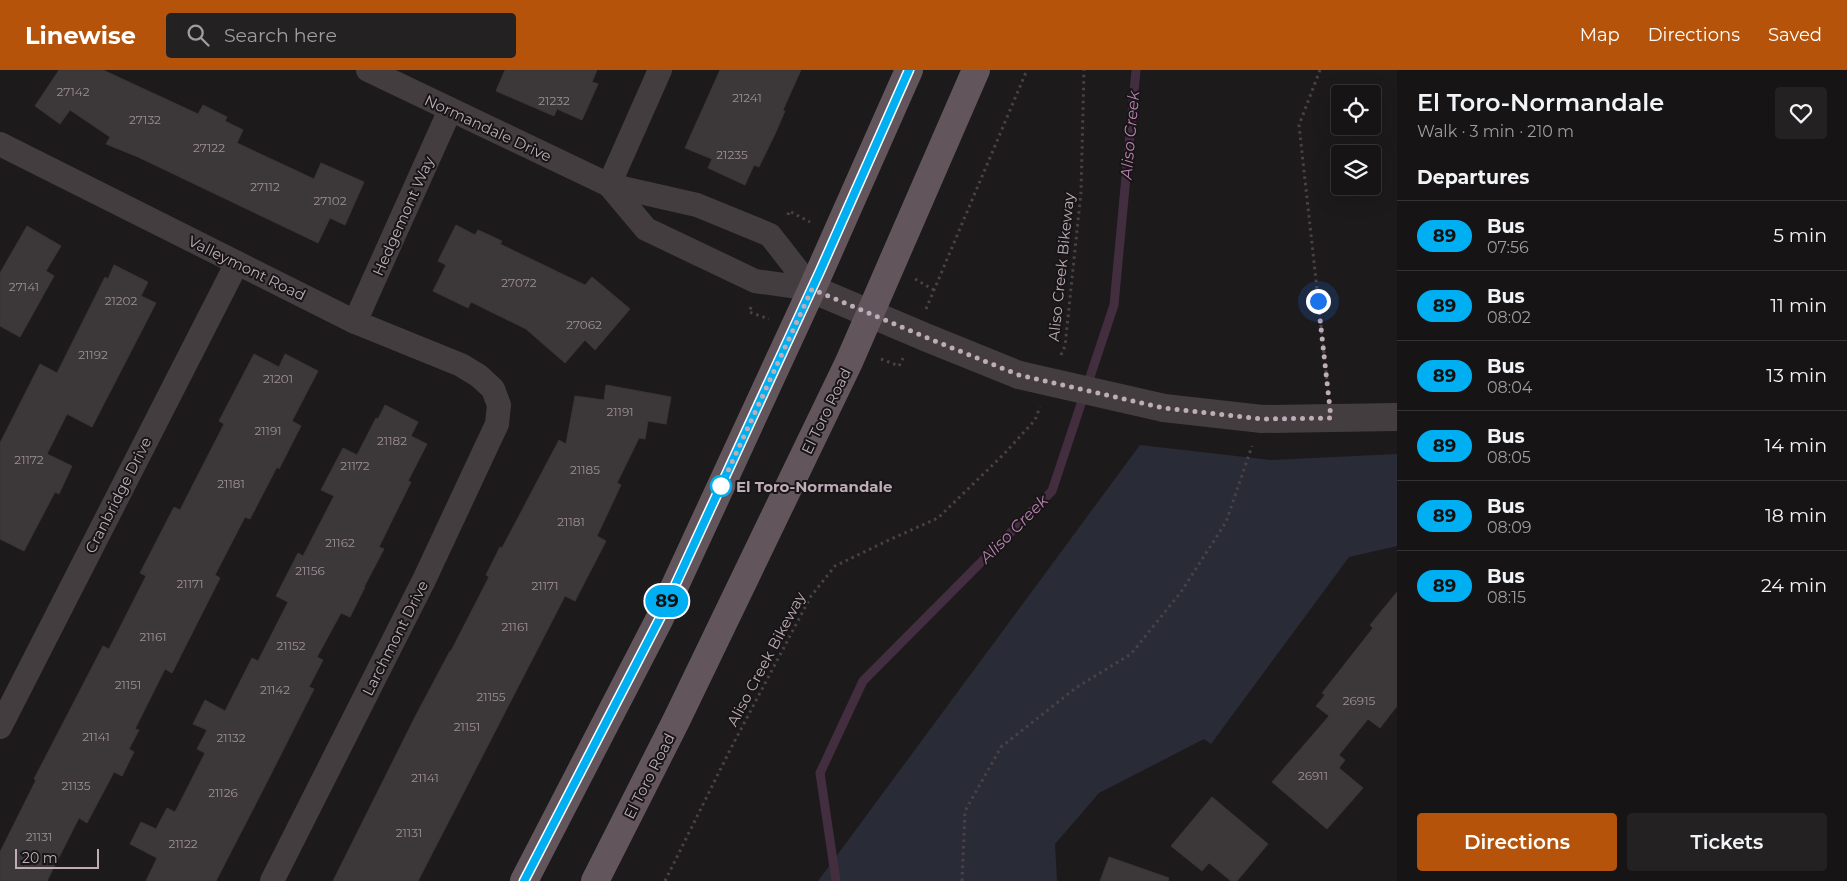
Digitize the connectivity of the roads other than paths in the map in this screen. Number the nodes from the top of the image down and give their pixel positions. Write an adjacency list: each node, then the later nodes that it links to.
1 (368, 70): 5 (street, Normandale Drive)
2 (660, 70): 7 (street)
3 (909, 70): 9 (main road)
4 (976, 70): 10 (main road, El Toro Road)
5 (450, 110): 7 (street, Normandale Drive); 11 (street, Hedgemont Way)
6 (0, 144): 8 (street, Valleymont Road)
7 (609, 185): 9 (street, Normandale Drive); 9 (street, Normandale Drive)
8 (237, 263): 11 (street, Valleymont Road); 14 (street, Cranbridge Drive)
9 (812, 289): 10 (street, Normandale Drive); 16 (main road)
10 (871, 314): 13 (street, Normandale Drive, bridge); 17 (main road, El Toro Road)
11 (355, 322): 12 (street, Valleymont Road)
12 (493, 390): 15 (street, Larchmont Drive)
13 (1397, 417)
14 (0, 727)
15 (272, 881)
16 (524, 881)
17 (595, 881)

